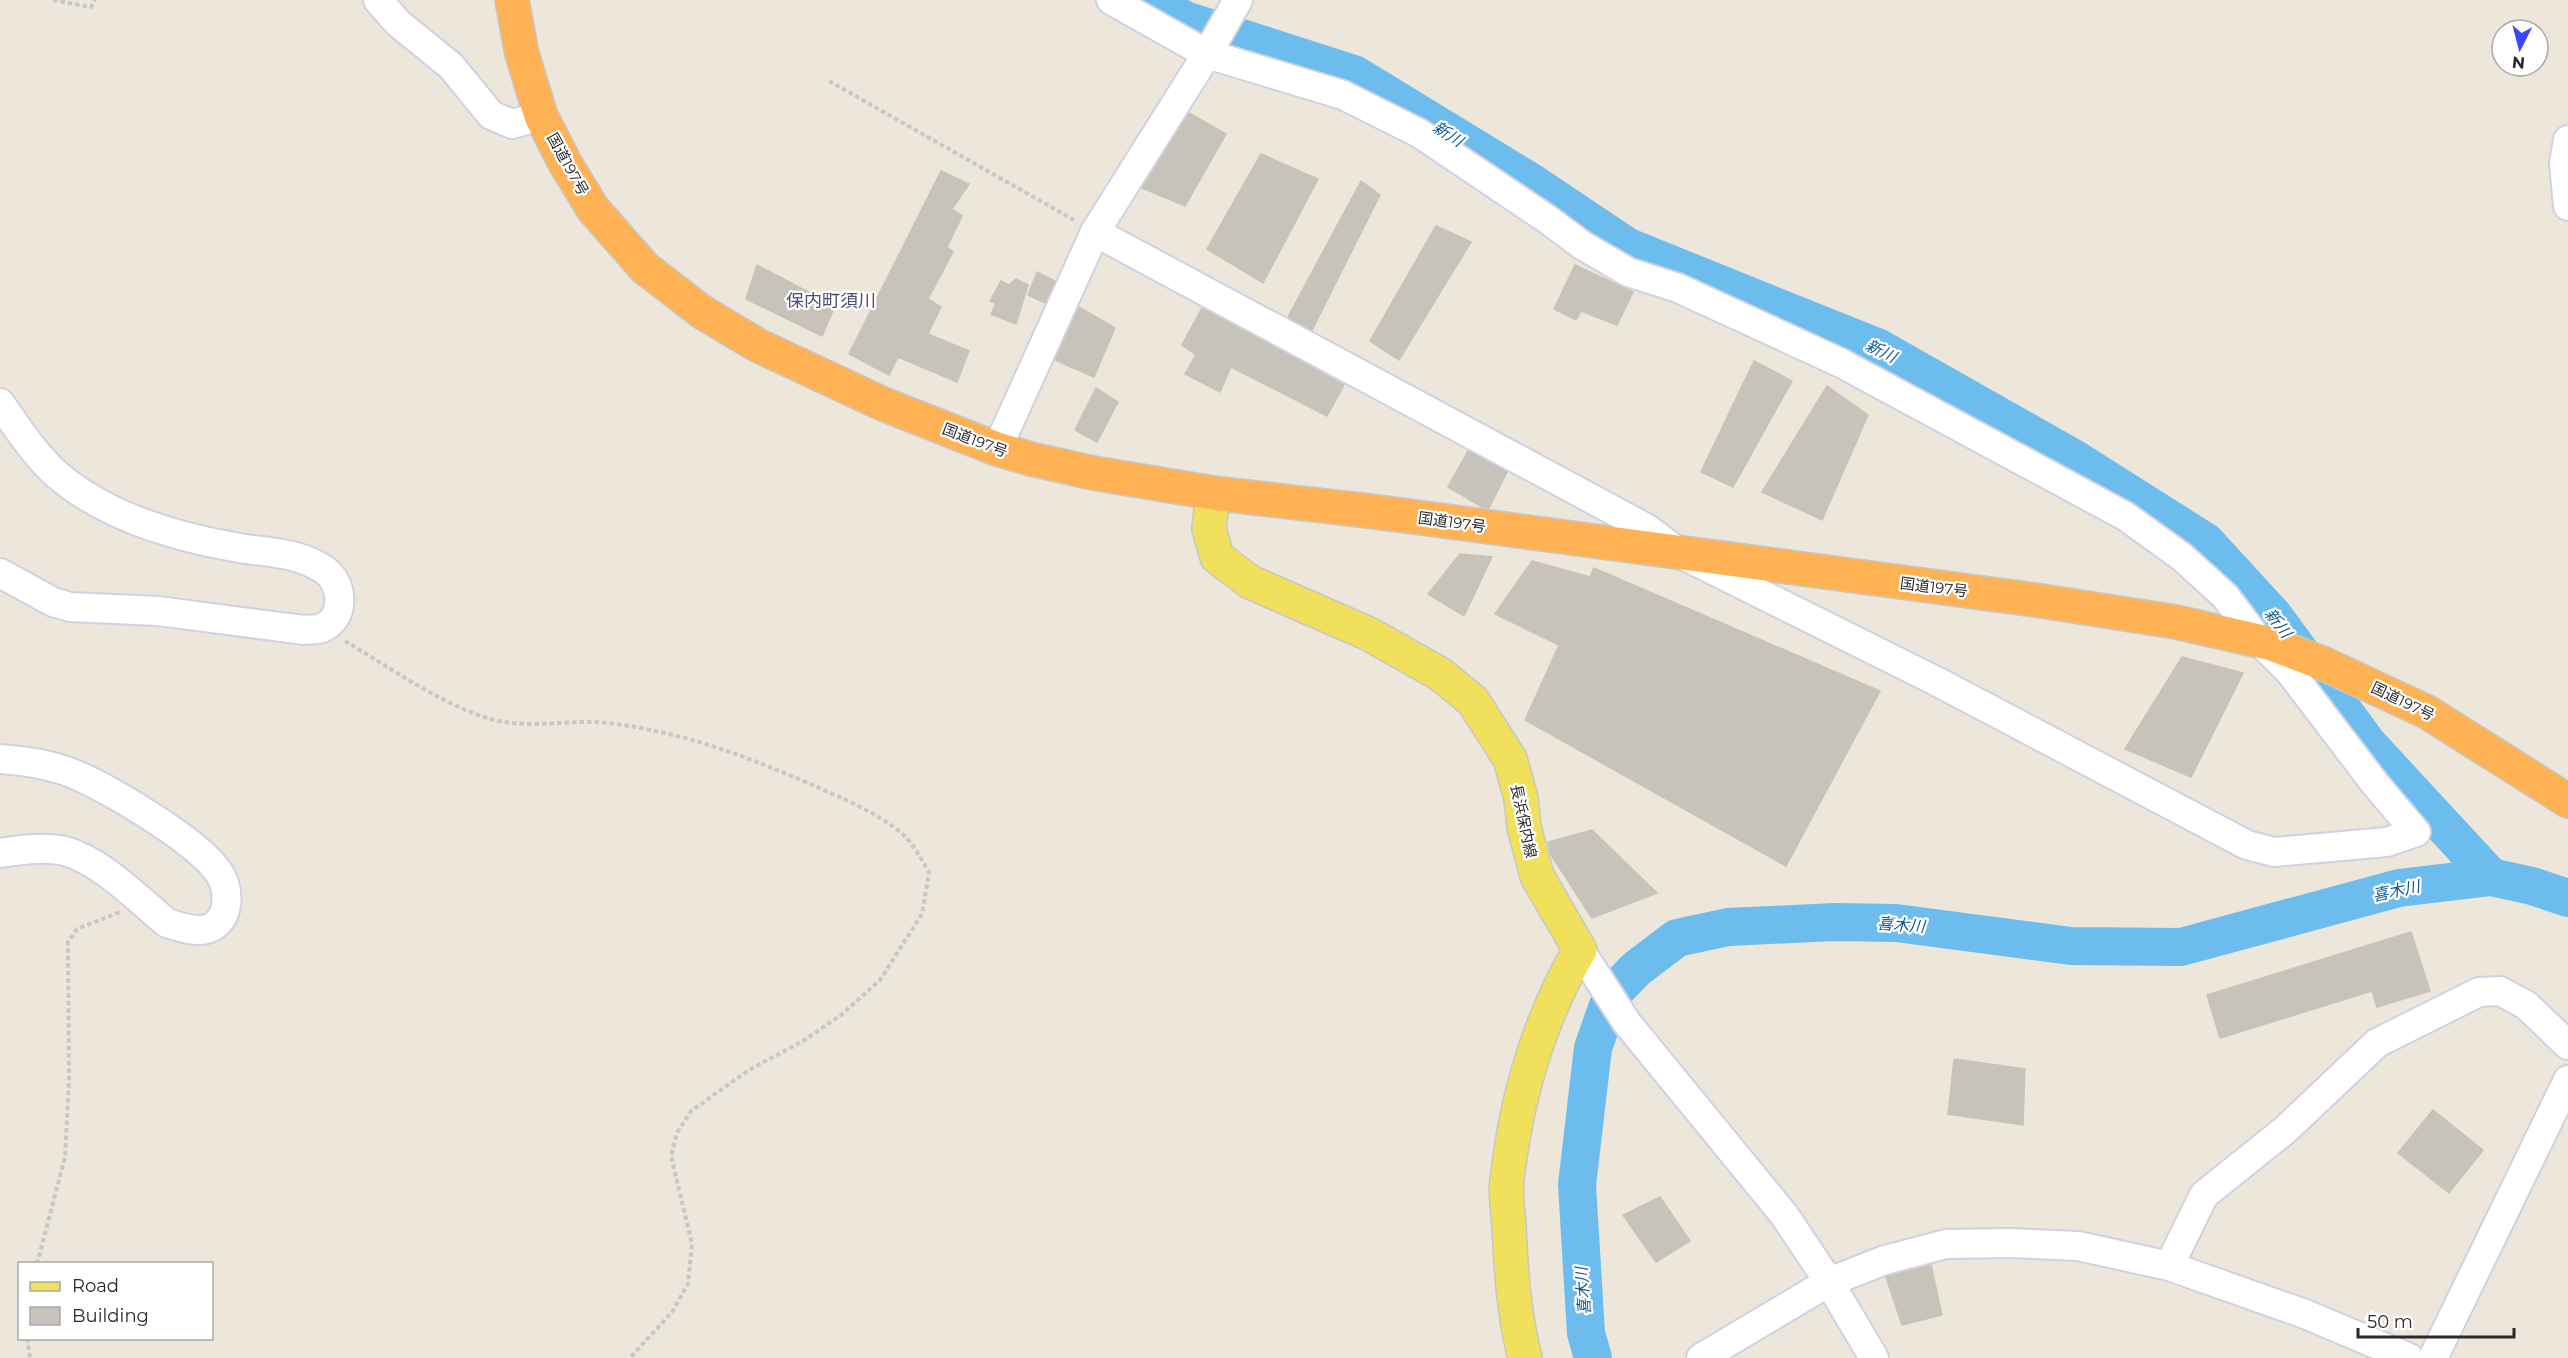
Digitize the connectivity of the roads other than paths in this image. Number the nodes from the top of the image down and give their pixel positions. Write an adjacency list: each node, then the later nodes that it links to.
1 (378, 0): 6 (street)
2 (512, 0): 6 (highway, 国道197号)
3 (1111, 0): 5 (street)
4 (1238, 0): 5 (street)
5 (1207, 54): 9 (street); 15 (street)
6 (541, 116): 11 (highway, 国道197号)
7 (2568, 140): 8 (street)
8 (2568, 206)
9 (1095, 232): 11 (street); 13 (street)
10 (0, 403): 14 (street)
11 (997, 449): 12 (highway, 国道197号)
12 (1213, 493): 13 (highway, 国道197号); 19 (main road, 長浜保内線)
13 (1681, 554): 15 (highway, 国道197号); 15 (street)
14 (0, 573)
15 (2265, 642): 17 (highway, 国道197号)
16 (0, 759): 18 (street)
17 (2568, 801)
18 (0, 853)
19 (1585, 956): 23 (street); 25 (main road)
20 (2568, 1044): 22 (street)
21 (2568, 1080): 28 (street)
22 (2169, 1266): 23 (street); 24 (street)
23 (1829, 1282): 26 (street); 27 (street)
24 (2401, 1357)
25 (1525, 1358)
26 (1701, 1358)
27 (1874, 1358)
28 (2433, 1358)

